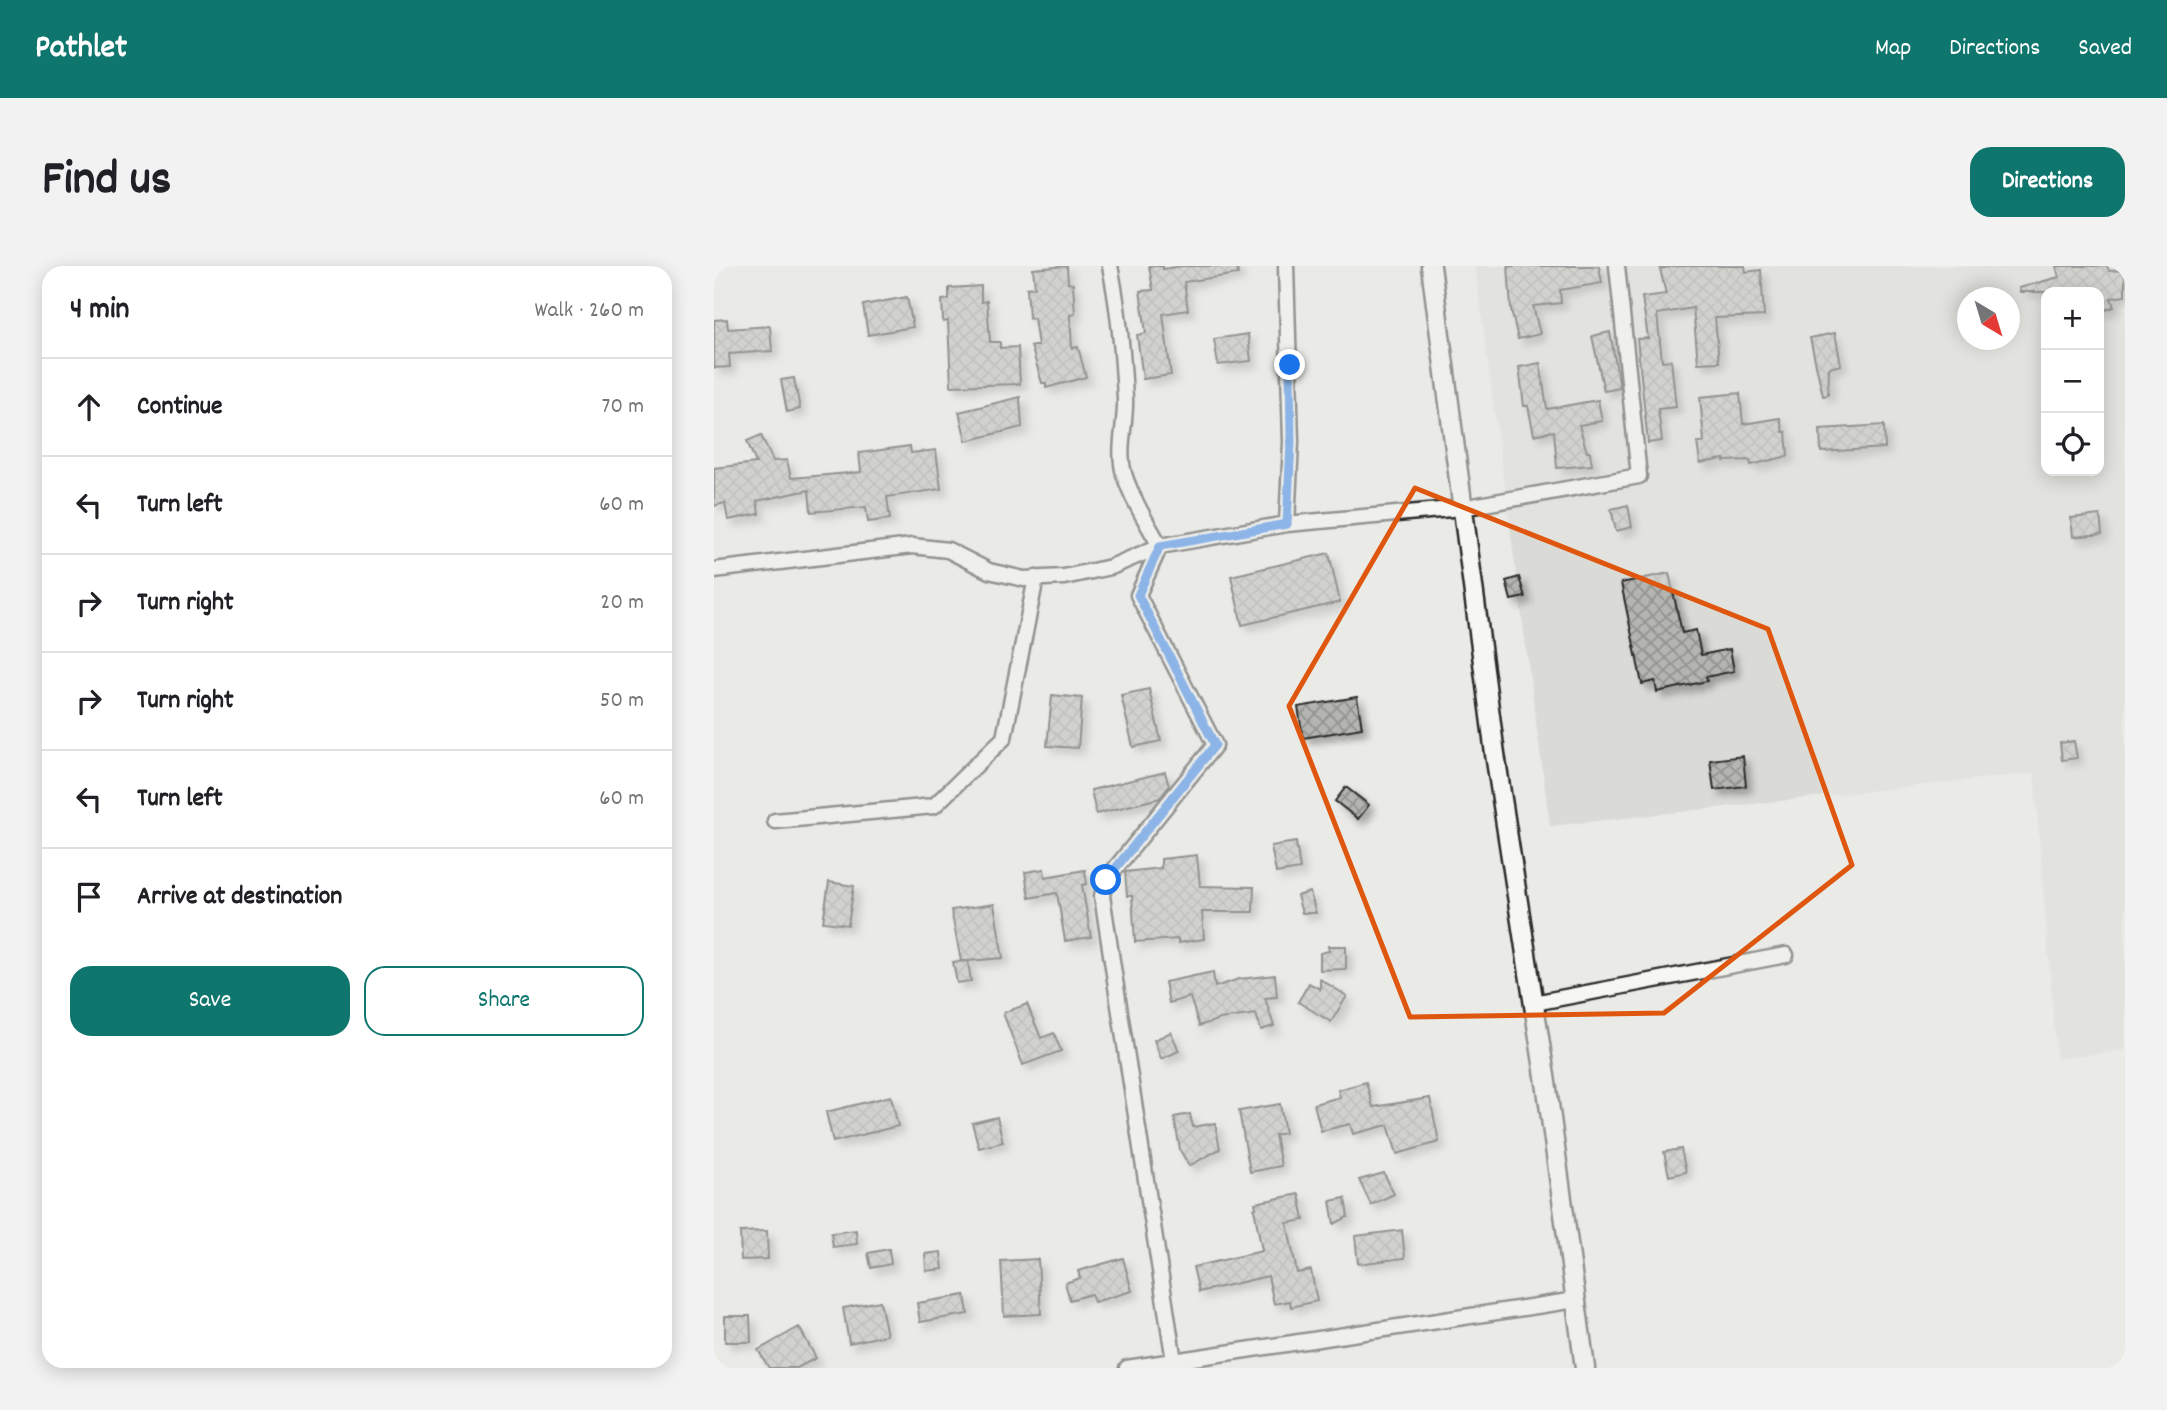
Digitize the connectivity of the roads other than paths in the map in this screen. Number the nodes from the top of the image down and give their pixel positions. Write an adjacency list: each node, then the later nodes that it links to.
1 (1110, 266): 7 (street)
2 (1286, 266): 6 (street)
3 (1431, 266): 5 (street)
4 (1617, 266): 5 (street)
5 (1462, 508): 6 (street); 12 (street)
6 (1287, 524): 7 (street)
7 (1160, 546): 9 (street); 14 (street)
8 (714, 570): 9 (street)
9 (1036, 578): 10 (street)
10 (775, 821)
11 (1786, 955): 12 (street)
12 (1534, 1003): 13 (street)
13 (1576, 1300): 14 (street); 16 (street)
14 (1174, 1361): 15 (street)
15 (1127, 1368)
16 (1585, 1368)

